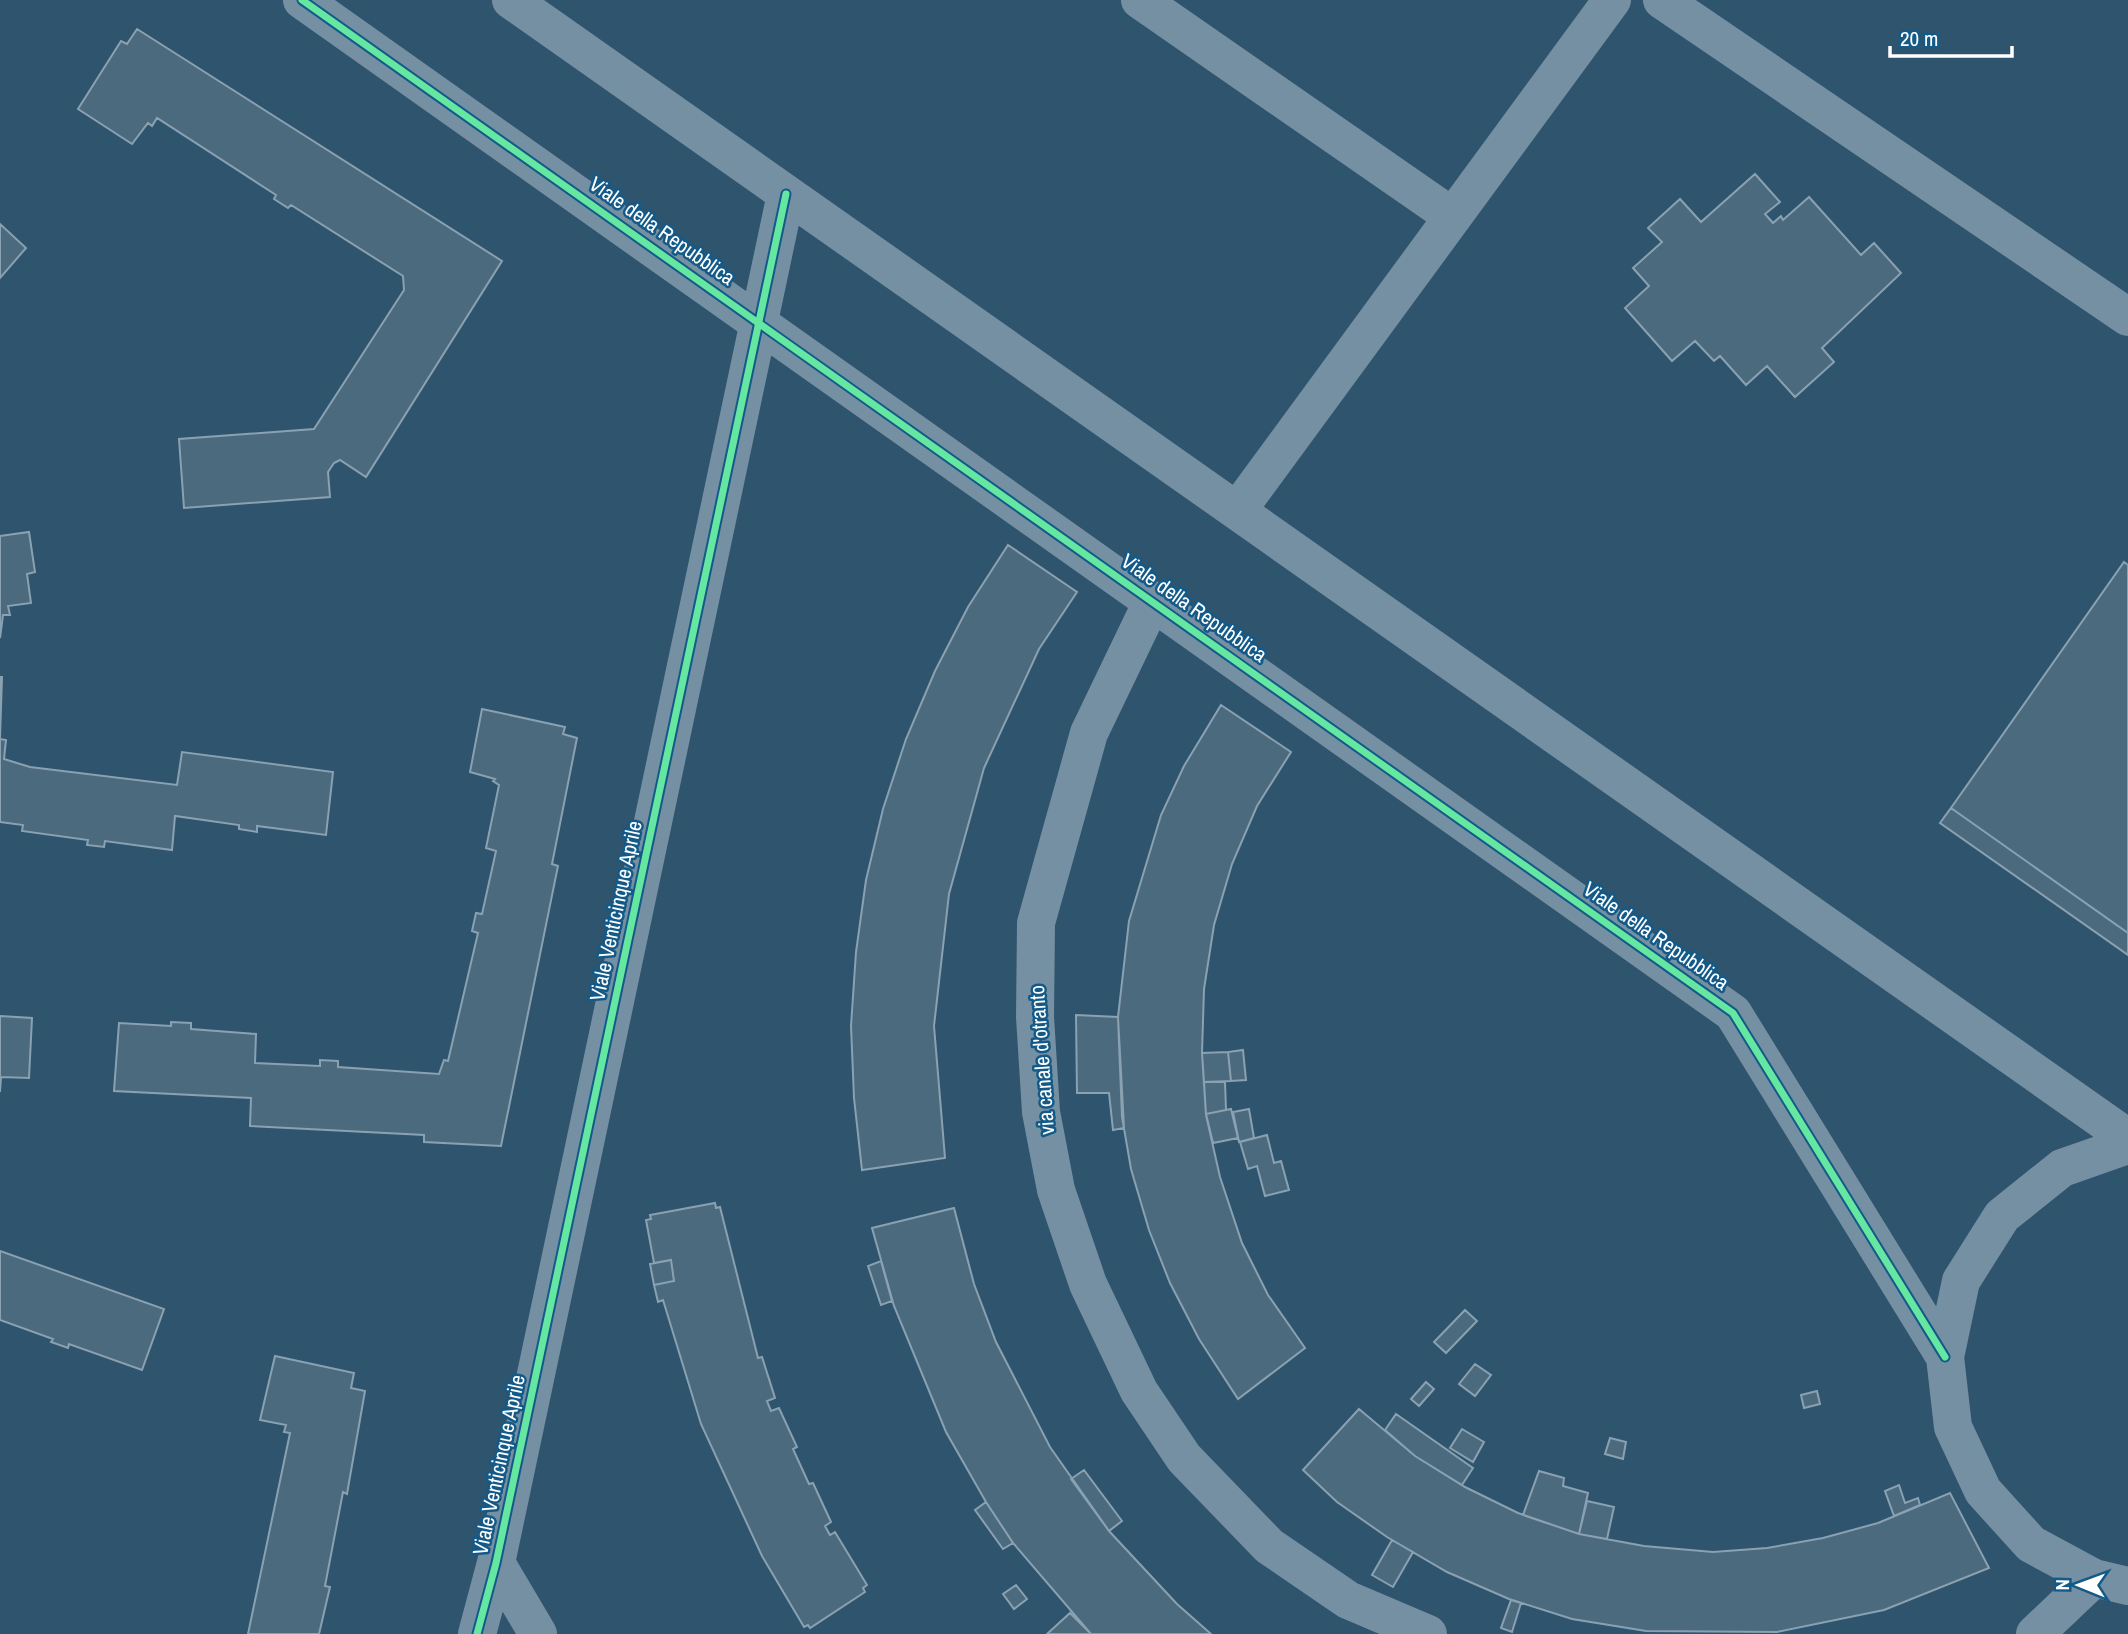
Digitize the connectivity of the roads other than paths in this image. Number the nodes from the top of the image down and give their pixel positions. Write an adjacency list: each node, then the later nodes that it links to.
1 (303, 0): 9 (street, Viale della Repubblica)
2 (511, 0): 6 (street)
3 (1140, 0): 7 (street)
4 (1612, 0): 7 (street)
5 (1662, 0): 8 (street)
6 (786, 194): 9 (street, Viale Venticinque Aprile); 10 (street)
7 (1453, 217): 10 (street)
8 (2128, 317)
9 (759, 320): 11 (street, Viale della Repubblica); 15 (street, Viale Venticinque Aprile)
10 (1237, 511): 12 (street)
11 (1153, 600): 14 (street, Viale della Repubblica); 19 (street, via canale d'otranto)
12 (2128, 1138)
13 (2128, 1145): 14 (street)
14 (1945, 1357): 16 (street)
15 (496, 1563): 17 (street, Viale Venticinque Aprile); 18 (street)
16 (2111, 1582): 20 (street)
17 (477, 1634)
18 (538, 1634)
19 (1428, 1634)
20 (2035, 1634)

